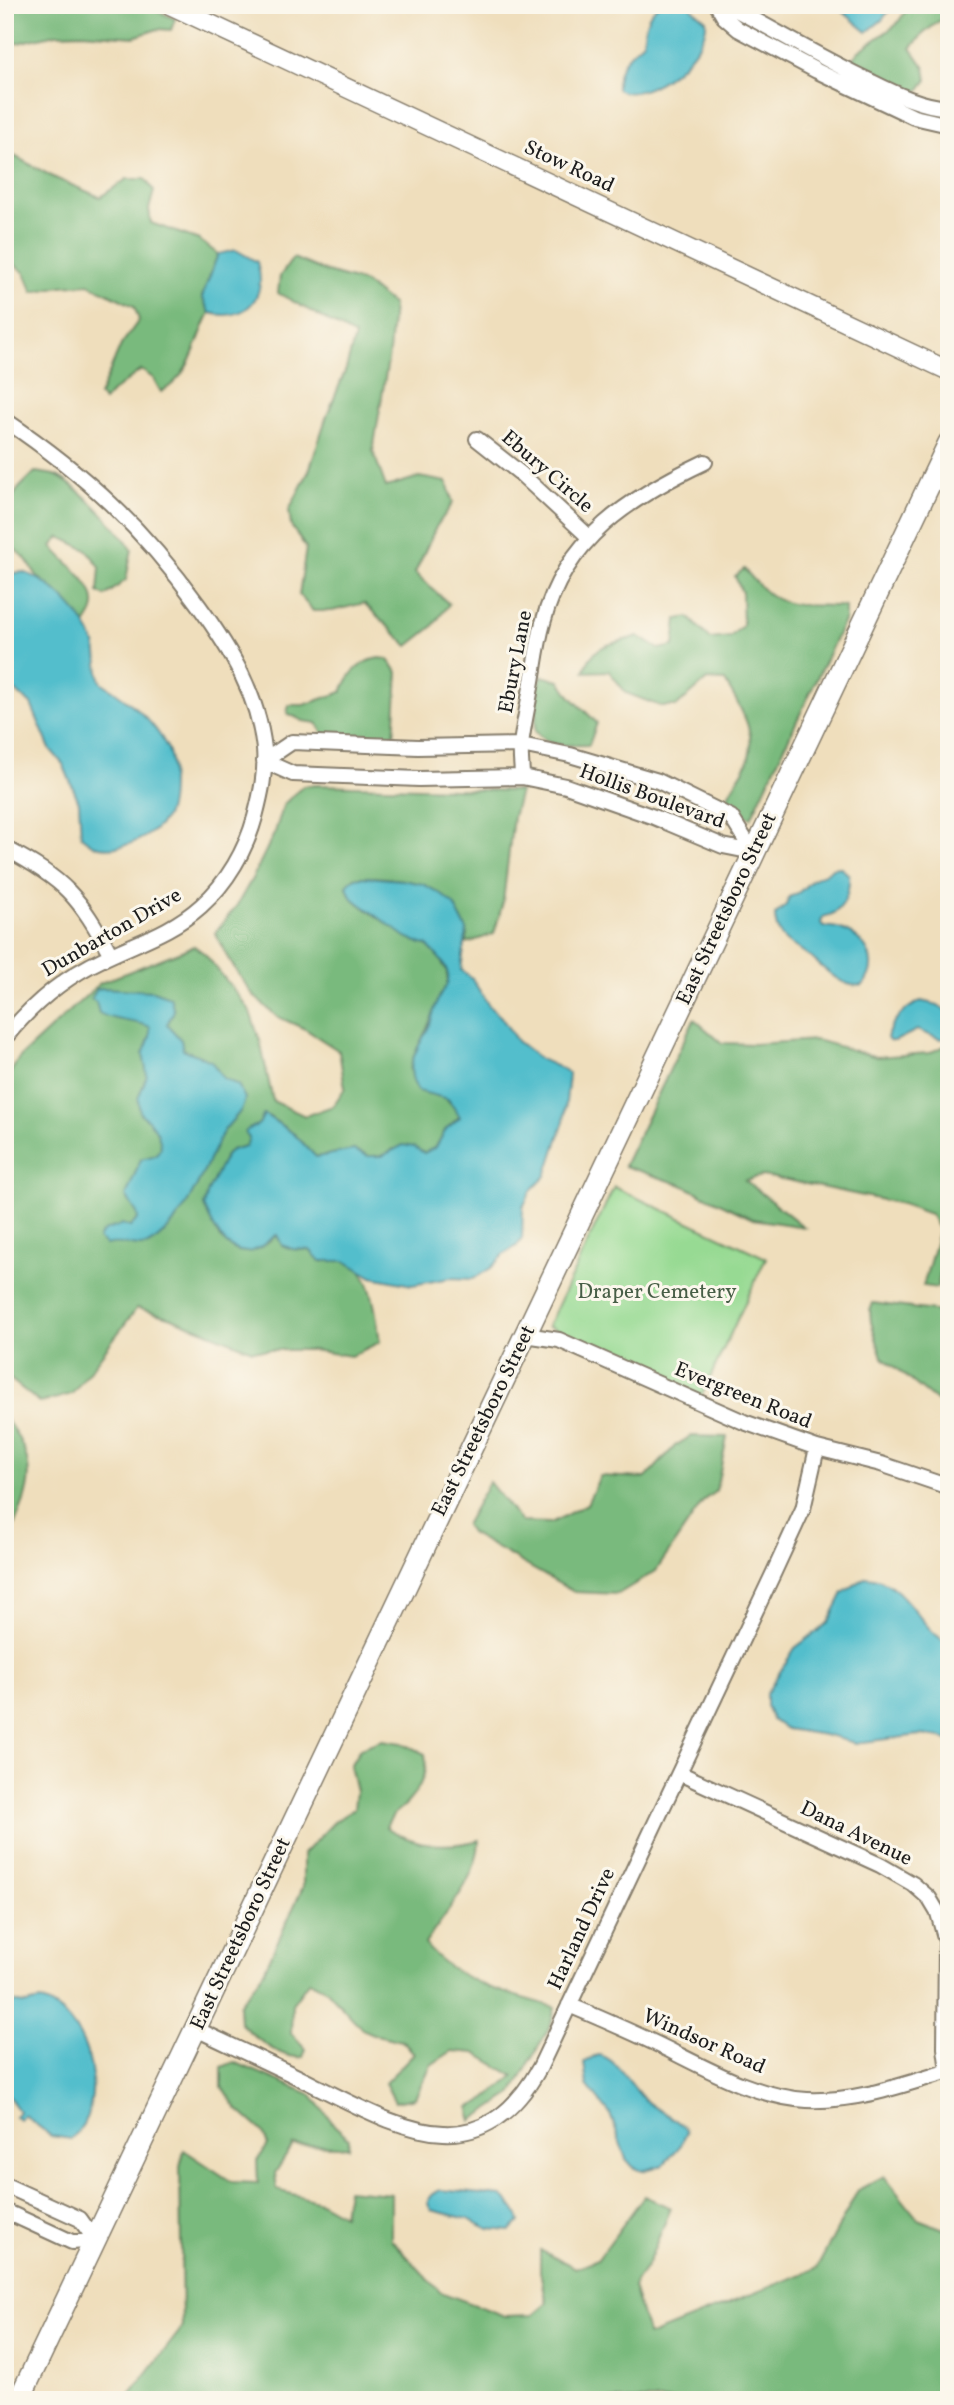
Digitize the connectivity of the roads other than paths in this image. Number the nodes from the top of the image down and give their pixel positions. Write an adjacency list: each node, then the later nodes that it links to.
1 (170, 5): 10 (street, Stow Road)
2 (717, 5): 5 (street)
3 (727, 5): 4 (street)
4 (779, 34): 5 (street); 6 (street)
5 (771, 47): 6 (street)
6 (835, 72): 7 (street)
7 (905, 105): 8 (street); 9 (street)
8 (949, 108)
9 (949, 125)
10 (949, 371)
11 (5, 420): 17 (street, Dunbarton Drive)
12 (477, 439): 15 (street, Ebury Circle)
13 (949, 443): 20 (main road, East Streetsboro Street)
14 (705, 462): 15 (street, Ebury Lane)
15 (589, 537): 16 (street, Ebury Lane)
16 (521, 746): 17 (street, Hollis Boulevard); 18 (street, Ebury Lane); 20 (street, Hollis Boulevard)
17 (264, 761): 18 (street, Hollis Boulevard); 21 (street, Dunbarton Drive)
18 (522, 778): 20 (street, Hollis Boulevard)
19 (5, 848): 21 (street)
20 (753, 852): 23 (main road, East Streetsboro Street)
21 (111, 955): 22 (street, Dunbarton Drive)
22 (5, 1038)
23 (525, 1335): 24 (street, Evergreen Road); 28 (main road, East Streetsboro Street)
24 (817, 1448): 25 (street, Evergreen Road); 26 (street, Harland Drive)
25 (949, 1487)
26 (679, 1773): 27 (street, Harland Drive); 29 (street, Dana Avenue)
27 (569, 2005): 28 (street, Harland Drive); 29 (street, Windsor Road)
28 (196, 2029): 32 (main road, East Streetsboro Street)
29 (948, 2071)
30 (5, 2185): 32 (street)
31 (5, 2211): 32 (street)
32 (95, 2240): 33 (main road, East Streetsboro Street)
33 (20, 2399)

